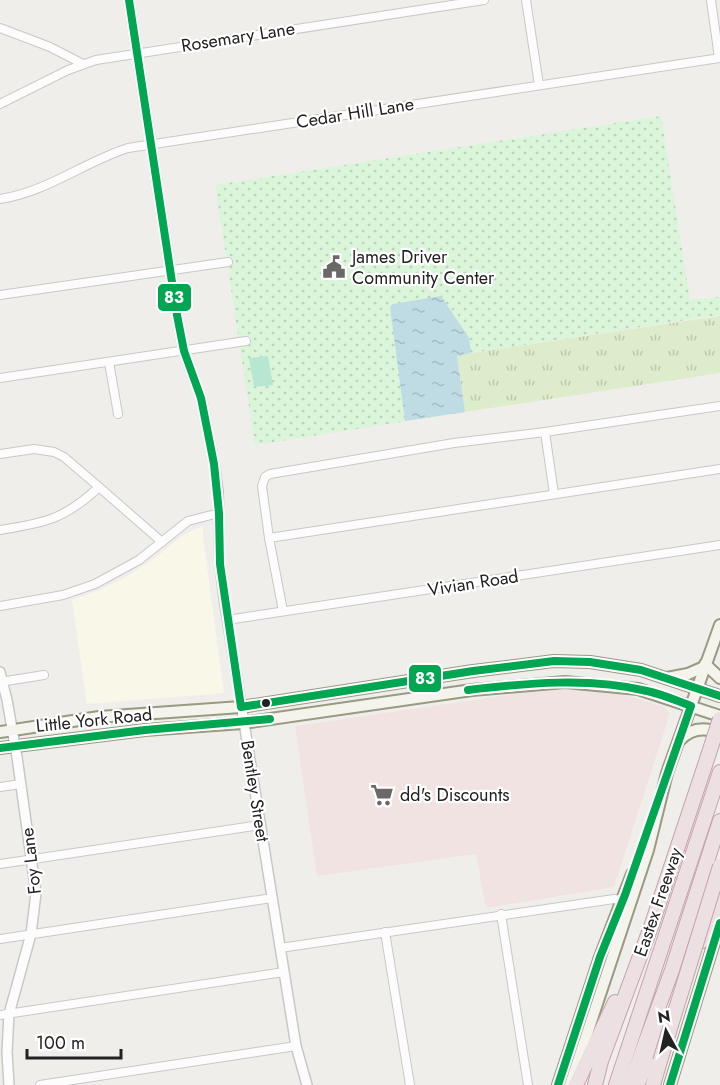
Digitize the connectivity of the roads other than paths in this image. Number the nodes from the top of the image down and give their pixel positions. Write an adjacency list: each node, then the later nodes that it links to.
1 (129, 0): 6 (street, Bentley Street)
2 (484, 0): 6 (street, Rosemary Lane)
3 (526, 0): 9 (street)
4 (711, 0): 7 (street)
5 (0, 28): 8 (street)
6 (137, 52): 8 (street, Rosemary Lane); 11 (street, Bentley Street)
7 (720, 58): 9 (street, Cedar Hill Lane)
8 (83, 64): 10 (street, Rosemary Lane)
9 (539, 85): 11 (street, Cedar Hill Lane)
10 (0, 104)
11 (152, 144): 12 (street, Cedar Hill Lane); 14 (street, Bentley Street)
12 (0, 200)
13 (228, 262): 14 (street)
14 (171, 269): 15 (street); 17 (street, Bentley Street)
15 (0, 295)
16 (246, 341): 17 (street)
17 (184, 351): 18 (street); 27 (street, Bentley Street)
18 (109, 362): 19 (street); 21 (street)
19 (0, 378)
20 (720, 406): 22 (street)
21 (118, 414)
22 (545, 432): 26 (street); 29 (street)
23 (0, 454): 25 (street)
24 (720, 469): 26 (street)
25 (99, 487): 28 (street); 30 (street)
26 (554, 494): 29 (street)
27 (219, 513): 30 (street); 34 (street, Bentley Street)
28 (0, 530)
29 (269, 538): 33 (street)
30 (162, 542): 32 (street)
31 (720, 545): 33 (street, Vivian Road)
32 (0, 606)
33 (283, 611): 34 (street, Vivian Road)
34 (227, 620): 46 (street, Bentley Street)
35 (720, 625): 36 (main road)
36 (705, 666): 40 (main road); 41 (main road); 42 (main road)
37 (473, 671): 40 (main road, Little York Road); 43 (main road); 46 (main road, Little York Road)
38 (44, 675): 39 (street)
39 (1, 678): 50 (street, Foy Lane)
40 (665, 678): 42 (main road, Little York Road)
41 (720, 678)
42 (698, 688): 44 (main road, Little York Road); 45 (main road)
43 (472, 690): 45 (main road, Little York Road); 49 (main road, Little York Road)
44 (720, 696)
45 (691, 706): 48 (main road, Little York Road); 54 (main road)
46 (240, 707): 47 (main road, Little York Road); 49 (street, Bentley Street)
47 (152, 713): 50 (main road, Little York Road); 51 (main road)
48 (720, 717): 71 (highway, Eastex Freeway, bridge)
49 (243, 723): 51 (main road, Little York Road); 62 (street, Bentley Street)
50 (12, 730): 52 (main road, Little York Road); 55 (street, Foy Lane)
51 (145, 730): 55 (main road, Little York Road)
52 (0, 732)
53 (720, 733): 54 (main road)
54 (679, 740): 58 (main road)
55 (15, 746): 56 (main road, Little York Road); 59 (street, Foy Lane)
56 (0, 748)
57 (720, 772): 88 (highway)
58 (665, 780): 67 (main road); 85 (main road)
59 (21, 784): 60 (street); 63 (street, Foy Lane)
60 (0, 787)
61 (720, 821): 89 (highway, Eastex Freeway)
62 (260, 825): 63 (street); 66 (street, Bentley Street)
63 (32, 859): 64 (street); 73 (street, Foy Lane)
64 (0, 864)
65 (720, 866): 91 (highway, bridge)
66 (272, 898): 73 (street); 75 (street, Bentley Street)
67 (623, 900): 69 (street); 84 (main road)
68 (720, 900): 90 (highway)
69 (501, 914): 72 (street); 83 (street)
70 (720, 923): 92 (main road)
71 (652, 924): 86 (highway); 87 (highway, Eastex Freeway)
72 (385, 932): 75 (street); 82 (street)
73 (31, 934): 74 (street); 77 (street, Foy Lane)
74 (0, 939)
75 (280, 948): 76 (street, Bentley Street)
76 (284, 972): 77 (street); 78 (street, Bentley Street)
77 (4, 1014): 79 (street, Foy Lane)
78 (296, 1046): 80 (street); 81 (street, Bentley Street)
79 (9, 1085)
80 (40, 1085)
81 (307, 1085)
82 (410, 1085)
83 (528, 1085)
84 (558, 1085)
85 (570, 1085)
86 (576, 1085)
87 (595, 1085)
88 (616, 1085)
89 (630, 1085)
90 (637, 1085)
91 (653, 1085)
92 (670, 1085)

